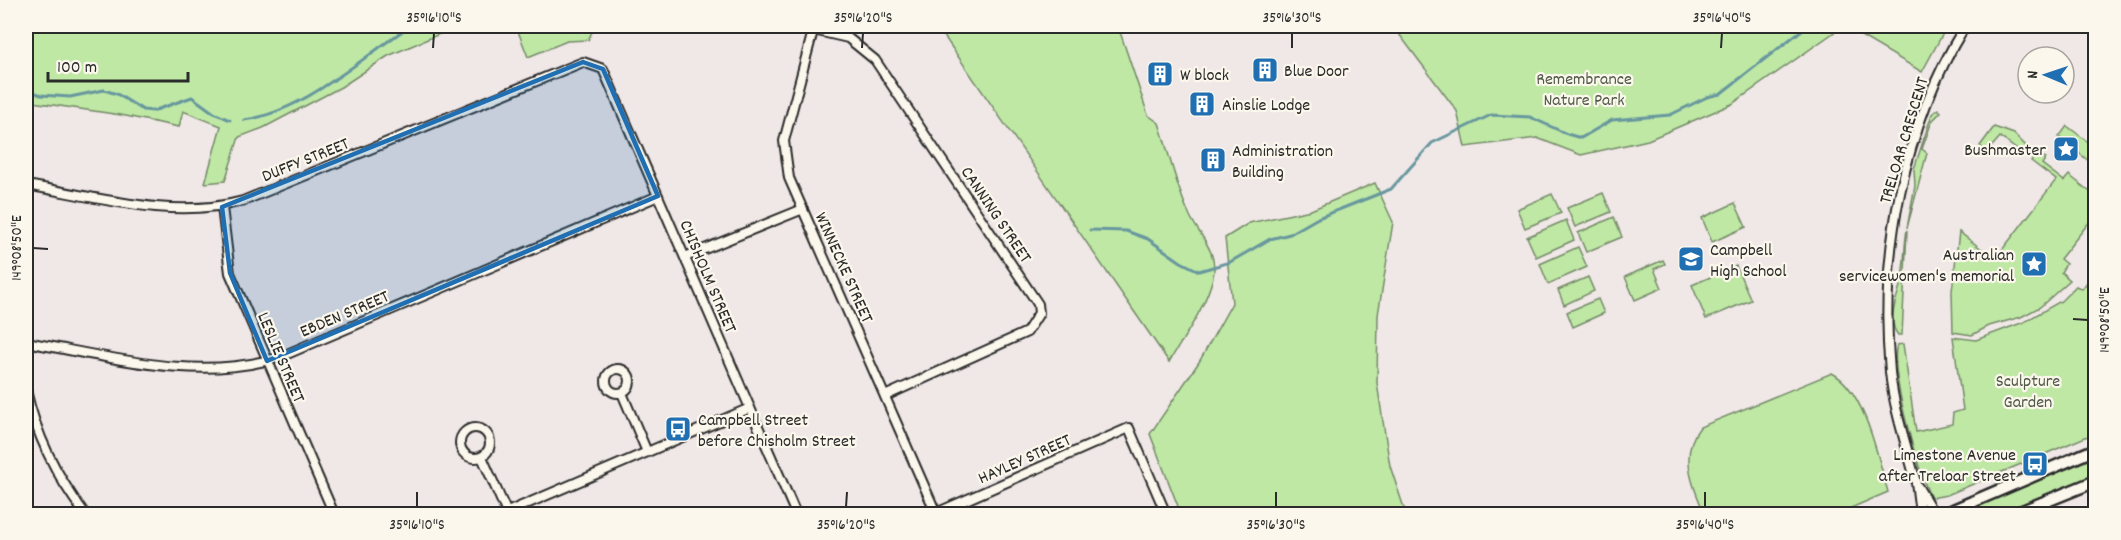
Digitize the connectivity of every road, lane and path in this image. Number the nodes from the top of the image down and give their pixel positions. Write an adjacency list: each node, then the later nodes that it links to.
1 (796, 26): 3 (street, CANNING STREET)
2 (1965, 26): 23 (street, TRELOAR CRESCENT)
3 (814, 28): 8 (street, WINNECKE STREET); 15 (street, CANNING STREET)
4 (583, 62): 6 (street, CHISHOLM STREET); 7 (street, DUFFY STREET)
5 (26, 185): 7 (street, DUFFY STREET)
6 (658, 196): 9 (street, CHISHOLM STREET); 12 (street, EBDEN STREET)
7 (222, 207): 12 (street, LESLIE STREET)
8 (803, 209): 9 (street); 15 (street, WINNECKE STREET)
9 (684, 257): 16 (street, CHISHOLM STREET)
10 (27, 342): 11 (street); 12 (street, EBDEN STREET)
11 (26, 357)
12 (267, 361): 25 (street, LESLIE STREET)
13 (26, 390): 18 (street)
14 (622, 393): 20 (street)
15 (885, 396): 28 (street, WINNECKE STREET)
16 (750, 408): 20 (street); 27 (street, CHISHOLM STREET)
17 (26, 412): 18 (street)
18 (33, 417): 24 (street)
19 (2096, 448): 32 (main road)
20 (647, 452): 26 (street)
21 (482, 457): 21 (street); 26 (street)
22 (2096, 481): 33 (main road)
23 (1916, 483): 30 (street, TRELOAR CRESCENT); 31 (street, TRELOAR CRESCENT)
24 (85, 514)
25 (334, 514)
26 (505, 514)
27 (796, 514)
28 (934, 514): 29 (street, HAYLEY STREET)
29 (1166, 514)
30 (1921, 514)
31 (1935, 514)
32 (1944, 514)
33 (2015, 514)

